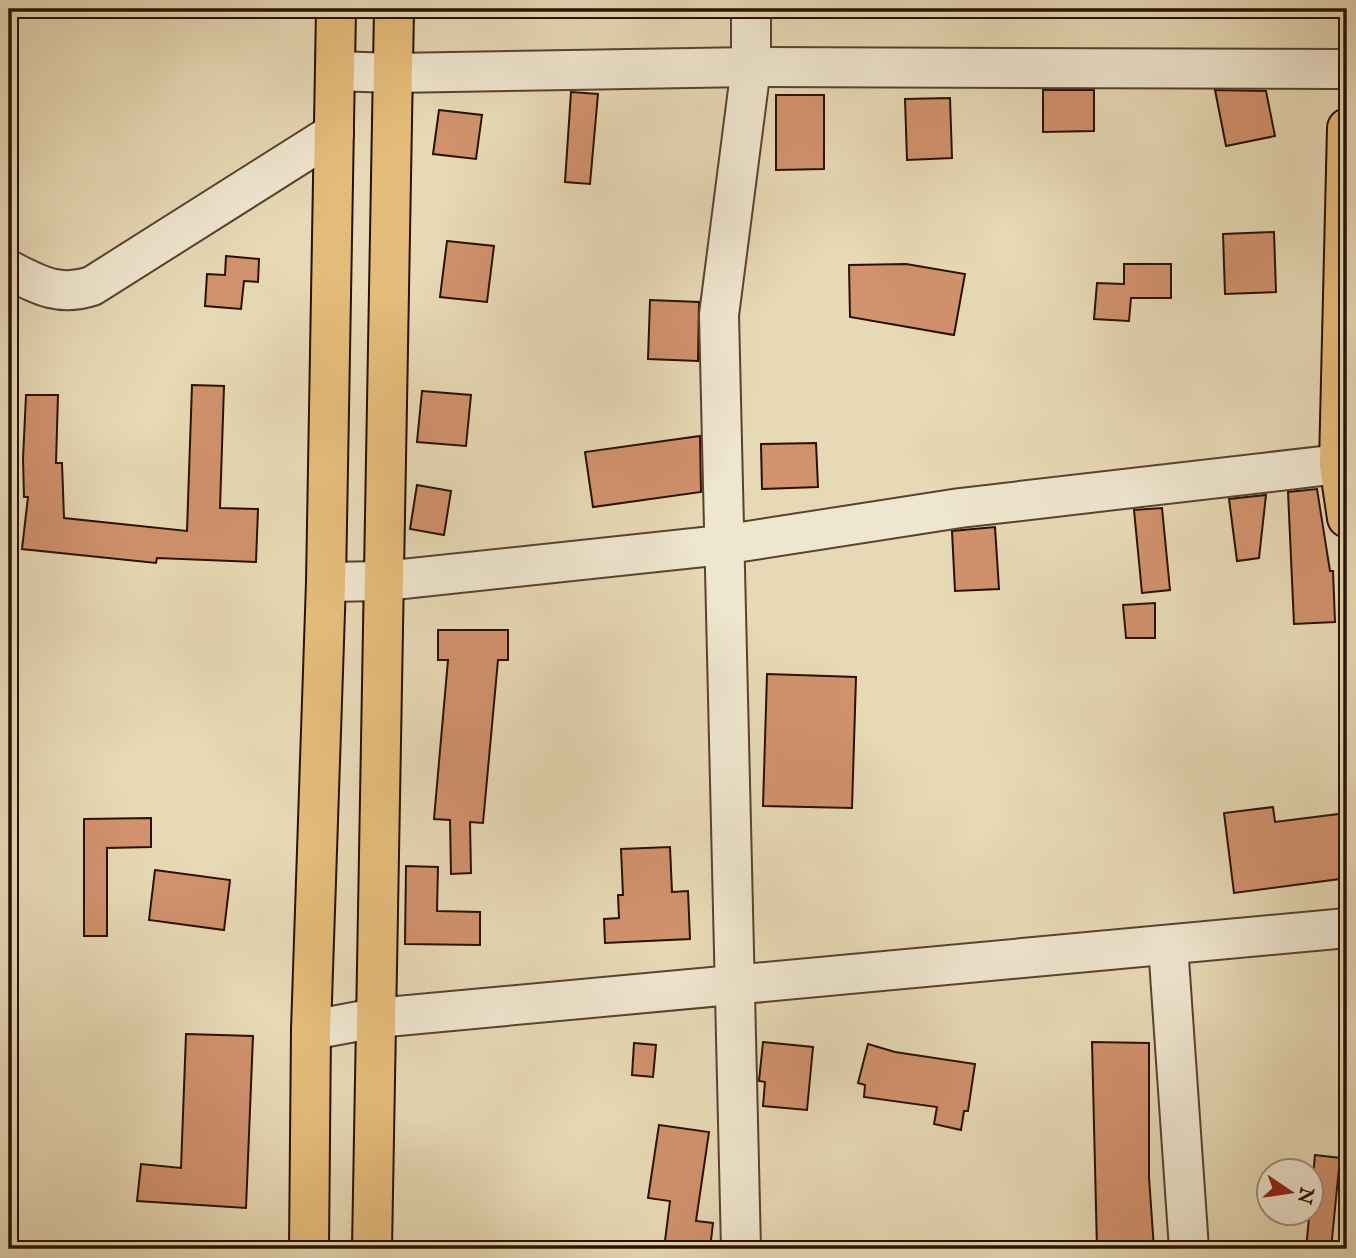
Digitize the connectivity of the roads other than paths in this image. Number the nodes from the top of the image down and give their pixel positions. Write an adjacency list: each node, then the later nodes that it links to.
1 (336, 9): 6 (main road)
2 (394, 9): 7 (main road)
3 (751, 9): 4 (street)
4 (751, 67): 5 (street); 7 (street); 13 (street)
5 (1347, 69)
6 (335, 71): 7 (street); 9 (main road)
7 (393, 73): 14 (main road)
8 (1347, 128): 11 (main road)
9 (334, 133): 10 (street); 15 (main road)
10 (9, 270)
11 (1339, 464): 12 (main road); 13 (street)
12 (1347, 519)
13 (722, 545): 14 (street); 18 (street)
14 (384, 581): 15 (street); 19 (main road)
15 (326, 582): 20 (main road)
16 (1347, 928): 17 (street)
17 (1168, 945): 18 (street); 24 (street)
18 (736, 986): 19 (street); 23 (street)
19 (376, 1018): 20 (street); 22 (main road)
20 (311, 1030): 21 (main road)
21 (309, 1249)
22 (372, 1249)
23 (741, 1249)
24 (1189, 1249)

